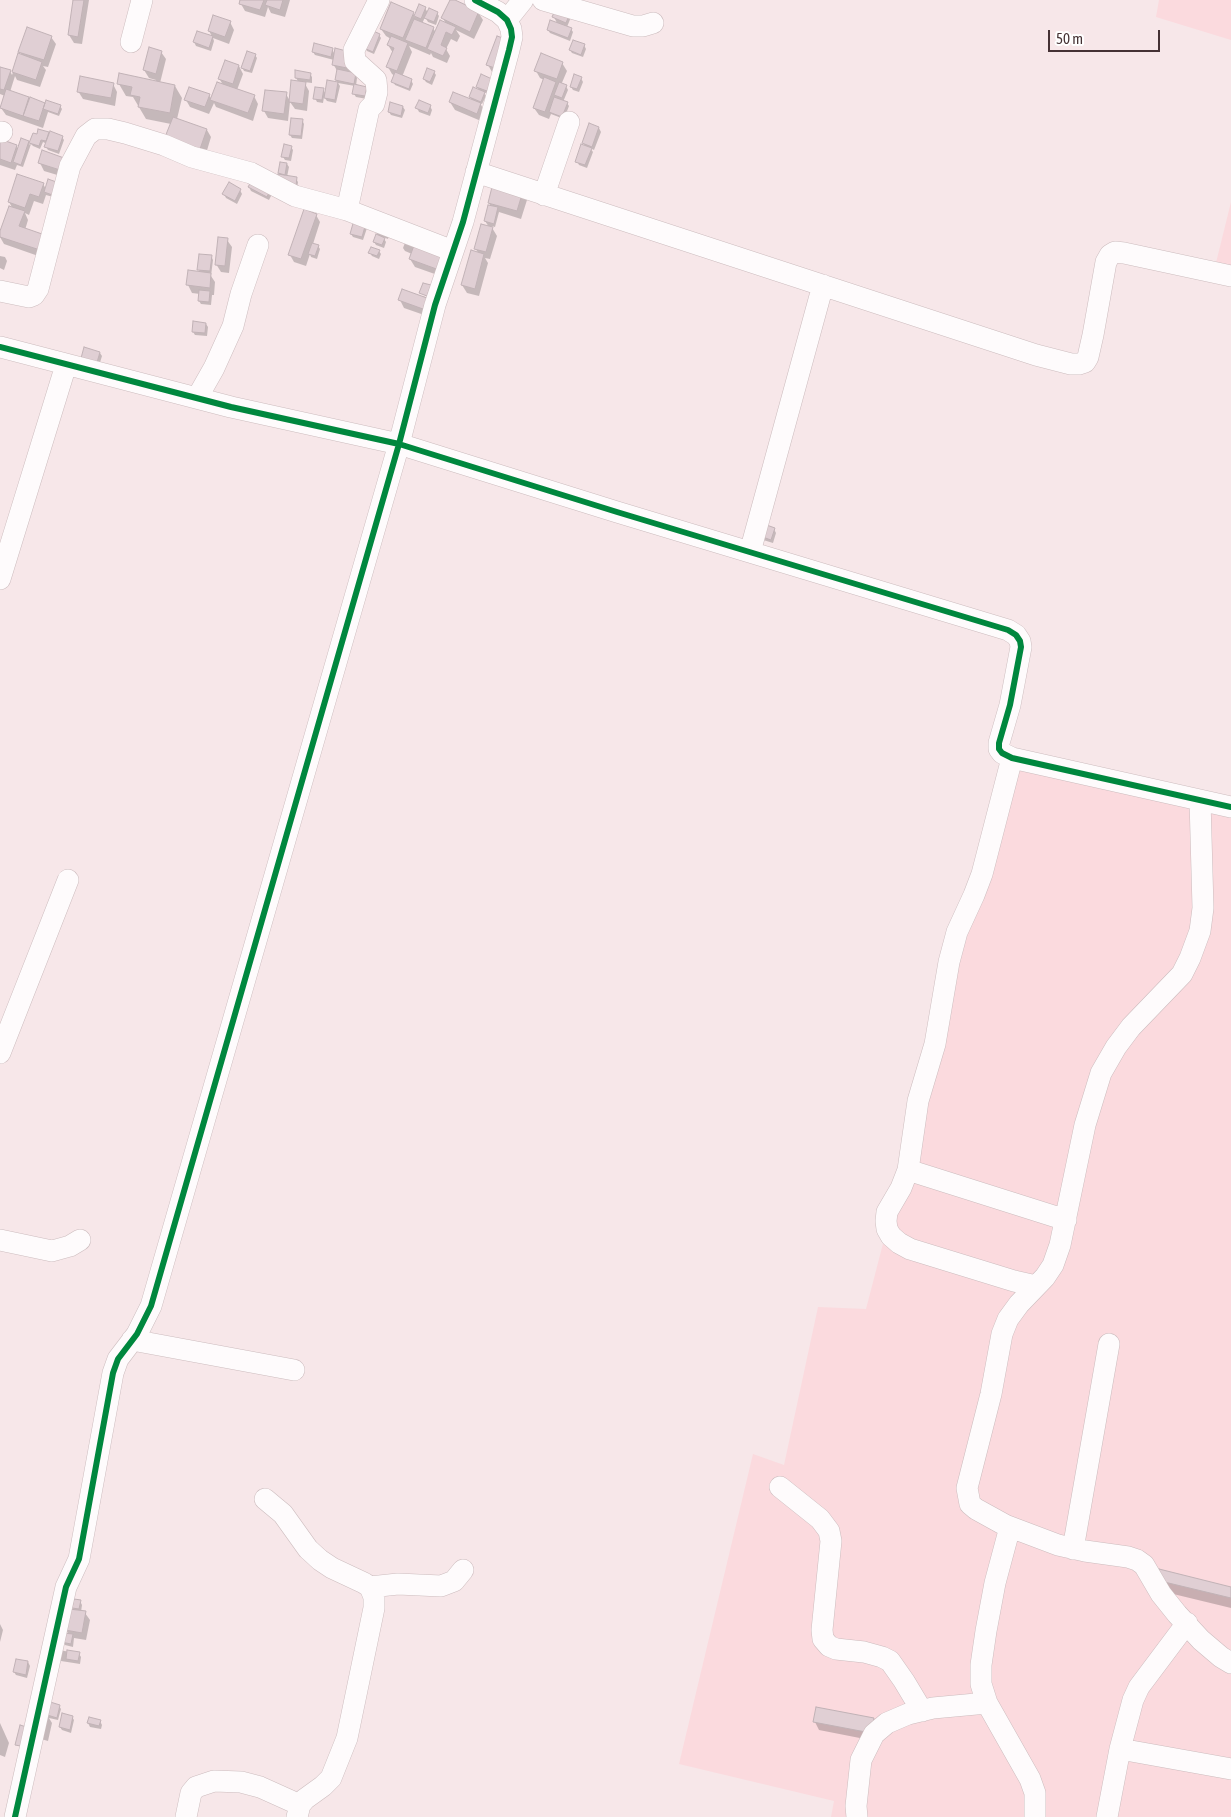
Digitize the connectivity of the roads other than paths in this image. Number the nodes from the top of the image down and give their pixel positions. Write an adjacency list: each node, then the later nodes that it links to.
1 (142, 0): 8 (street)
2 (379, 0): 12 (street)
3 (475, 0): 6 (street)
4 (523, 0): 6 (street)
5 (544, 0): 7 (street)
6 (507, 20): 10 (street)
7 (654, 23)
8 (131, 42)
9 (569, 122): 11 (street)
10 (476, 172): 11 (street); 14 (street)
11 (544, 195): 16 (street)
12 (347, 210): 14 (street); 17 (street)
13 (258, 245): 20 (street)
14 (453, 251): 21 (street)
15 (1231, 276): 16 (street)
16 (824, 285): 22 (street)
17 (0, 291)
18 (0, 347): 19 (street)
19 (66, 365): 20 (street); 23 (street)
20 (197, 398): 21 (street)
21 (399, 444): 22 (street); 34 (street)
22 (750, 552): 24 (street)
23 (0, 579)
24 (1012, 758): 25 (street); 29 (street)
25 (1200, 800): 26 (street); 30 (street)
26 (1231, 807)
27 (68, 880): 28 (street)
28 (0, 1053)
29 (908, 1170): 30 (street); 33 (street)
30 (1066, 1220): 33 (street)
31 (0, 1240): 32 (street)
32 (80, 1240)
33 (1036, 1286): 39 (street)
34 (132, 1340): 36 (street); 50 (street)
35 (1109, 1344): 40 (street)
36 (294, 1370)
37 (780, 1487): 46 (street)
38 (265, 1499): 42 (street)
39 (1010, 1527): 40 (street); 45 (street)
40 (1073, 1549): 43 (street)
41 (463, 1570): 42 (street)
42 (370, 1587): 49 (street)
43 (1186, 1623): 44 (street); 47 (street)
44 (1231, 1663)
45 (987, 1703): 46 (street); 53 (street)
46 (922, 1710): 52 (street)
47 (1120, 1750): 48 (street); 54 (street)
48 (1231, 1769)
49 (299, 1811): 51 (street)
50 (15, 1817)
51 (186, 1817)
52 (857, 1817)
53 (1035, 1817)
54 (1107, 1817)

